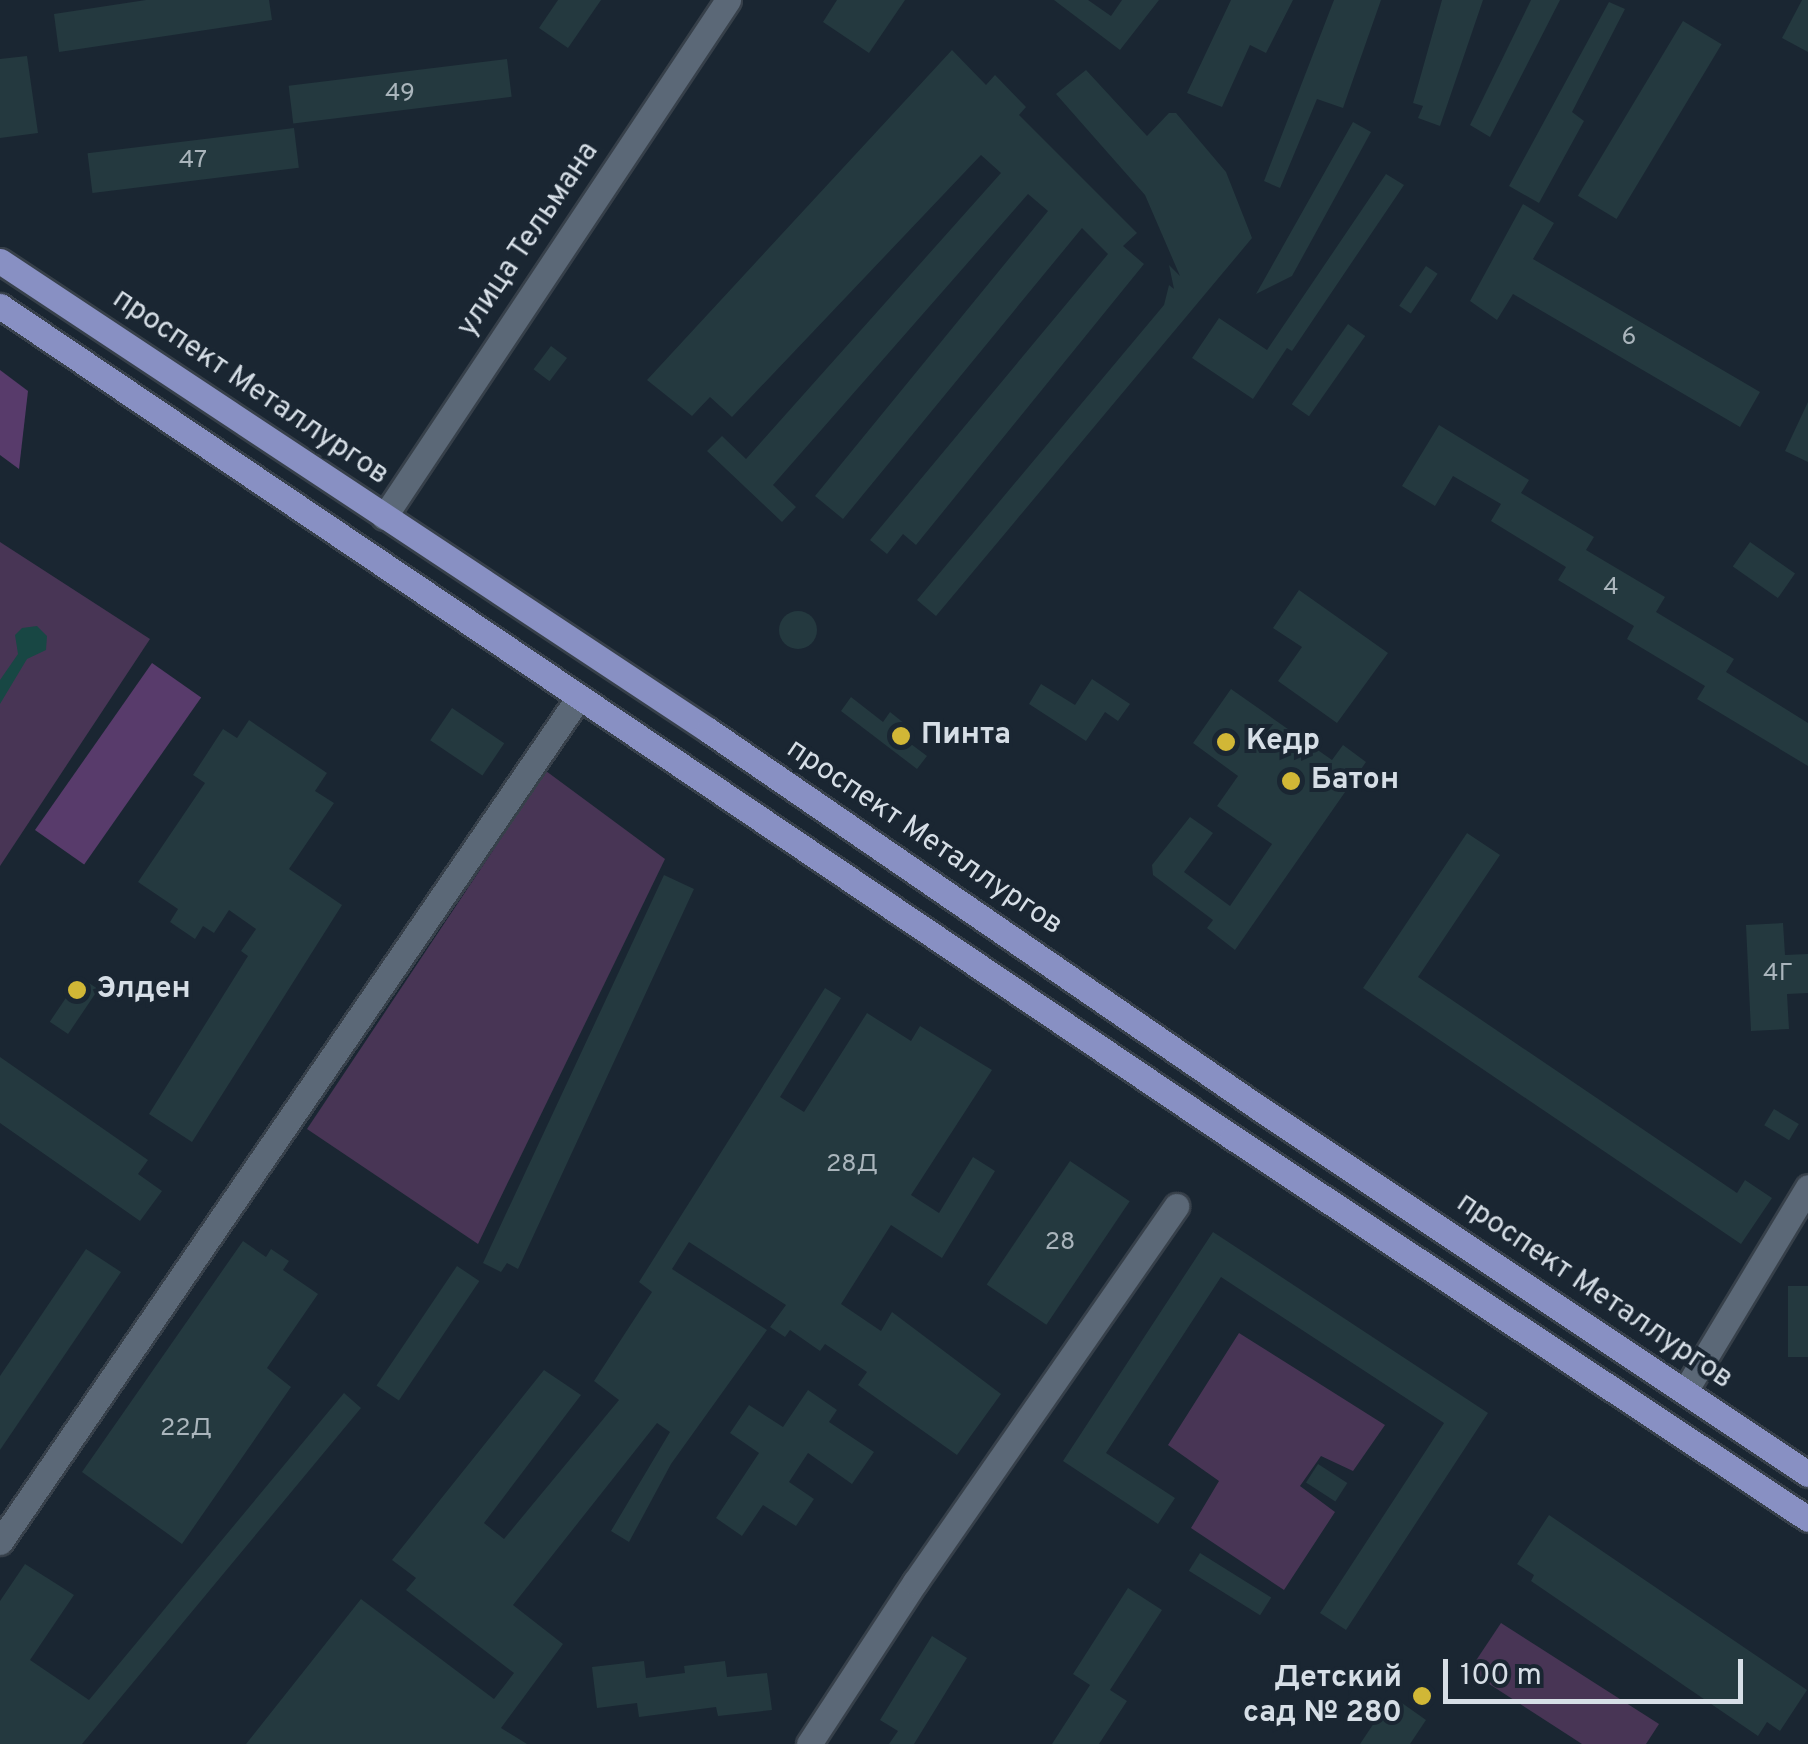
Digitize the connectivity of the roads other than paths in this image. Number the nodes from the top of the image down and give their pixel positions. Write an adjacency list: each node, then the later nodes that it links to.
1 (728, 0): 4 (street, улица Тельмана)
2 (0, 261): 4 (main road, проспект Металлургов)
3 (0, 306): 5 (main road)
4 (384, 517): 5 (main road); 9 (main road, проспект Металлургов)
5 (362, 550): 6 (main road)
6 (579, 697): 10 (main road); 13 (street)
7 (1808, 1187): 9 (street)
8 (1176, 1206): 14 (street)
9 (1685, 1391): 10 (main road); 11 (main road, проспект Металлургов)
10 (1669, 1425): 12 (main road)
11 (1808, 1474)
12 (1808, 1519)
13 (0, 1542)
14 (809, 1744)

